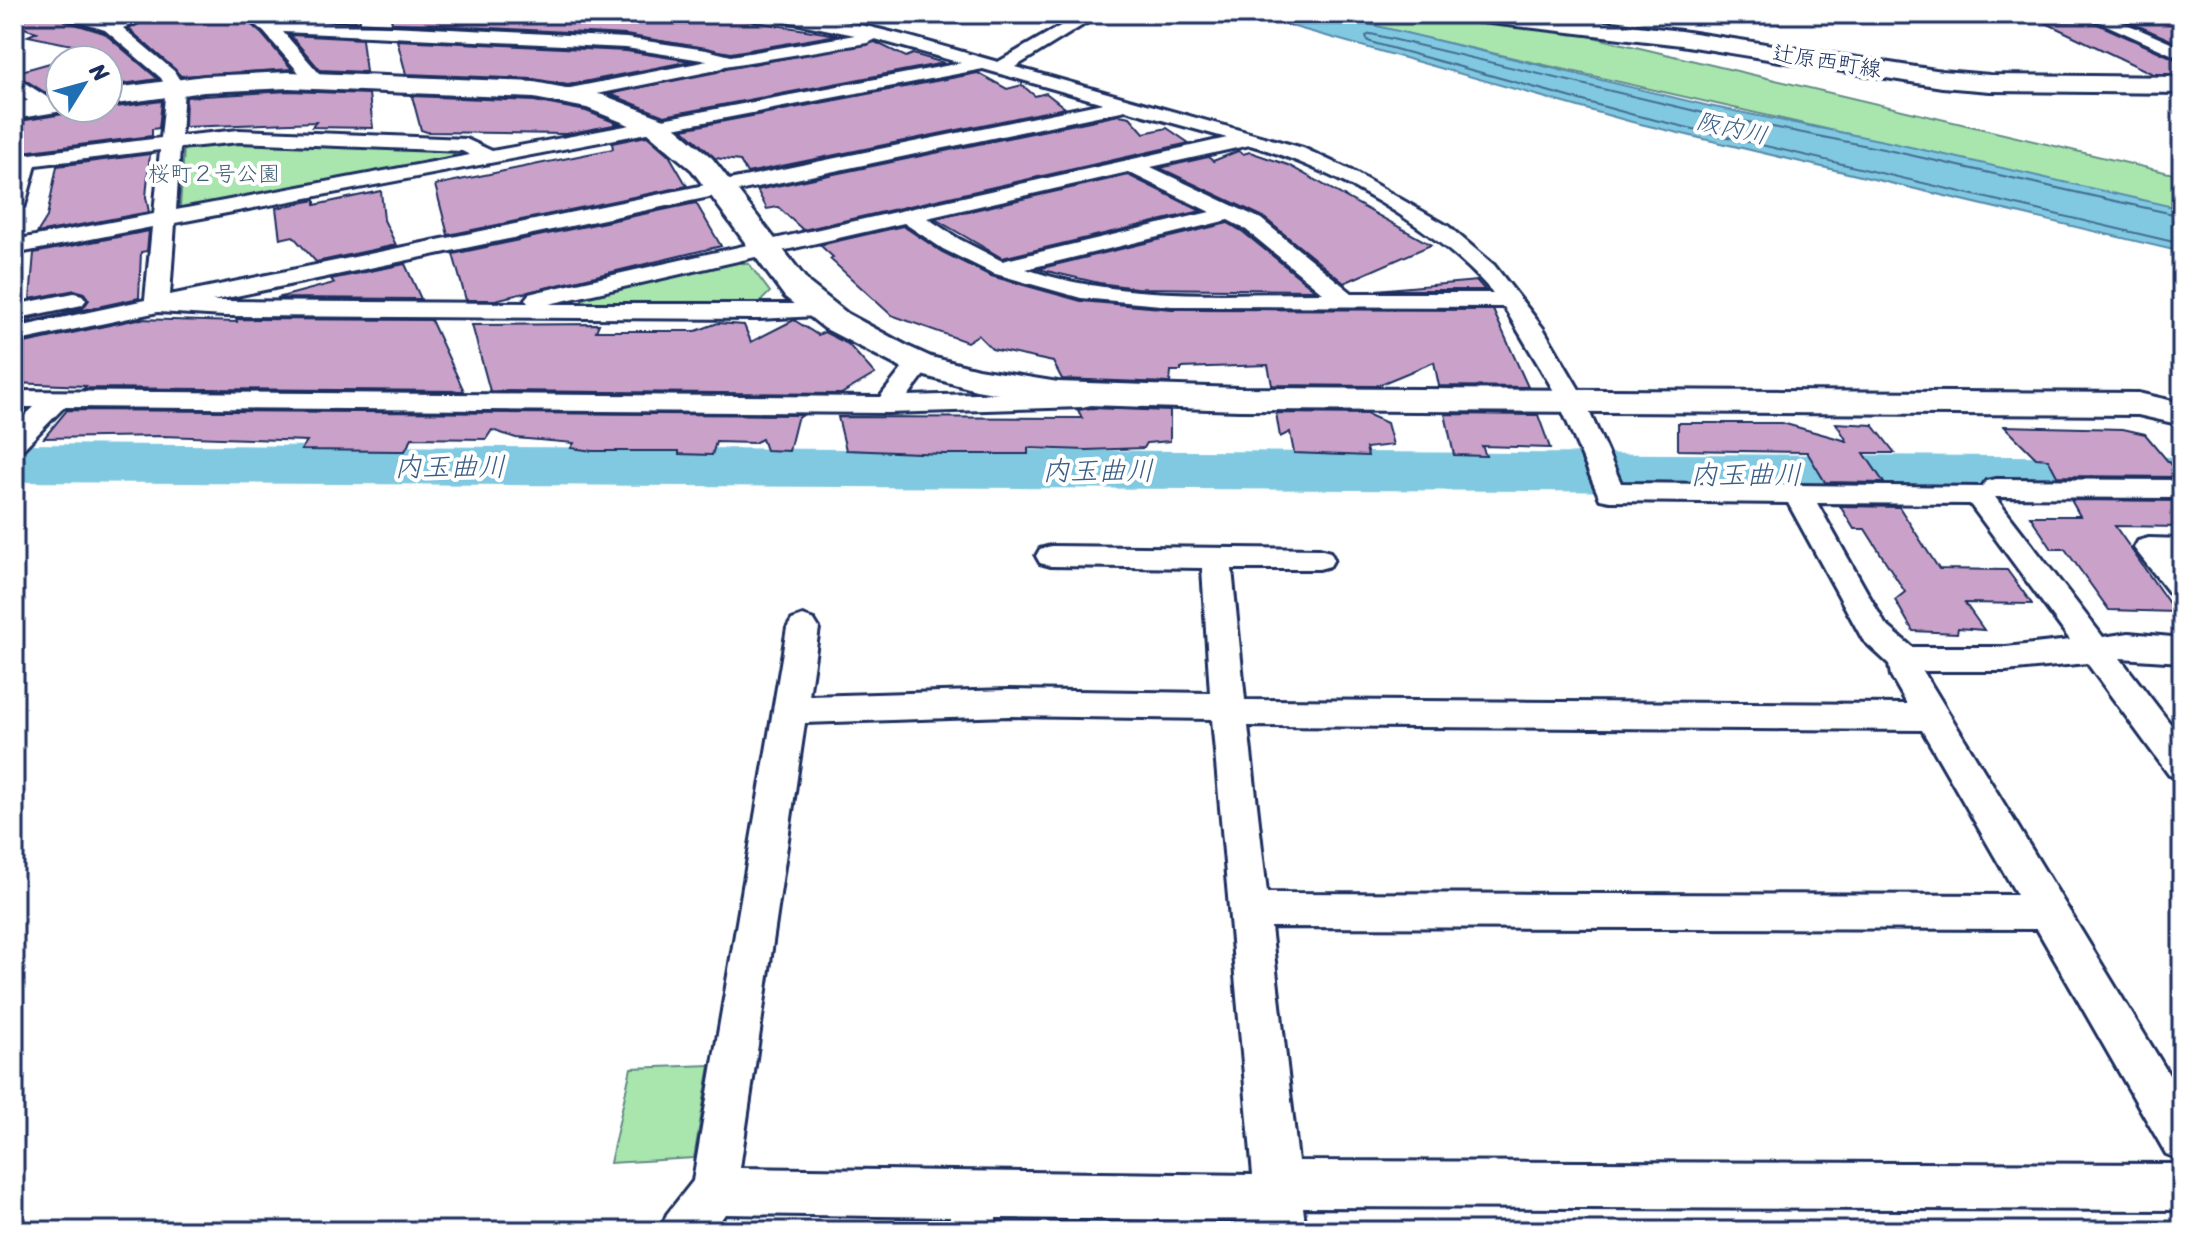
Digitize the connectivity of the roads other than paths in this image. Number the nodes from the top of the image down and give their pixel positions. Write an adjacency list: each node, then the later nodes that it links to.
1 (72, 14): 9 (street)
2 (147, 14): 9 (street)
3 (250, 14): 10 (street)
4 (514, 14): 11 (street)
5 (775, 14): 12 (street)
6 (1093, 14): 15 (street)
7 (1473, 14): 18 (street, 辻原西町線)
8 (2090, 14): 13 (street)
9 (111, 26): 19 (street)
10 (270, 28): 11 (street); 16 (street)
11 (491, 35): 14 (street)
12 (882, 35): 14 (street); 15 (street)
13 (2182, 54)
14 (730, 62): 21 (street)
15 (993, 66): 20 (street); 27 (street)
16 (316, 80): 19 (street); 21 (street)
17 (14, 82): 23 (street)
18 (2182, 85)
19 (175, 87): 22 (street); 29 (street)
20 (1085, 92): 24 (street); 33 (street)
21 (567, 94): 27 (street)
22 (124, 95)
23 (44, 99)
24 (1129, 104): 28 (street); 33 (street)
25 (44, 106): 26 (street)
26 (14, 111)
27 (657, 126): 30 (street); 33 (street)
28 (1251, 139): 32 (street); 45 (street)
29 (170, 142): 30 (street); 31 (street); 38 (street)
30 (489, 157): 38 (street)
31 (21, 161): 34 (street)
32 (1129, 165): 36 (street); 37 (street)
33 (712, 179): 35 (street); 40 (street); 43 (street)
34 (14, 205)
35 (506, 211)
36 (1231, 213): 41 (street); 46 (street)
37 (907, 215): 40 (street); 41 (street)
38 (165, 220): 39 (street); 43 (street)
39 (14, 247)
40 (762, 247): 47 (street); 48 (street)
41 (997, 268): 46 (street)
42 (130, 289): 43 (street)
43 (164, 289): 48 (street); 50 (street)
44 (101, 294): 49 (street)
45 (1511, 300): 46 (street); 54 (street)
46 (1347, 301)
47 (818, 309): 48 (street); 51 (street)
48 (492, 311)
49 (14, 312)
50 (14, 335)
51 (919, 364): 52 (street); 56 (street)
52 (1133, 397): 54 (street); 56 (street)
53 (14, 399): 55 (street)
54 (1572, 399): 57 (street); 61 (street)
55 (56, 400): 56 (street); 58 (street)
56 (888, 405)
57 (2182, 414)
58 (14, 442)
59 (1996, 488): 60 (street)
60 (2182, 489)
61 (1797, 493): 68 (street); 70 (street)
62 (2182, 549): 66 (street)
63 (1051, 556): 64 (street)
64 (1216, 558): 65 (street); 72 (street)
65 (1319, 559)
66 (2182, 587)
67 (803, 628): 71 (street)
68 (2095, 650): 69 (street); 70 (street); 74 (street)
69 (2182, 650)
70 (1904, 659): 73 (street)
71 (790, 710): 72 (street); 79 (street)
72 (1229, 710): 73 (street); 75 (street)
73 (1932, 717): 76 (street)
74 (2182, 765)
75 (1250, 910): 76 (street); 80 (street)
76 (2049, 912): 77 (street)
77 (2182, 1138)
78 (2182, 1187): 80 (street)
79 (714, 1191): 81 (street); 82 (street)
80 (1280, 1204): 81 (street)
81 (974, 1212)
82 (684, 1231)

